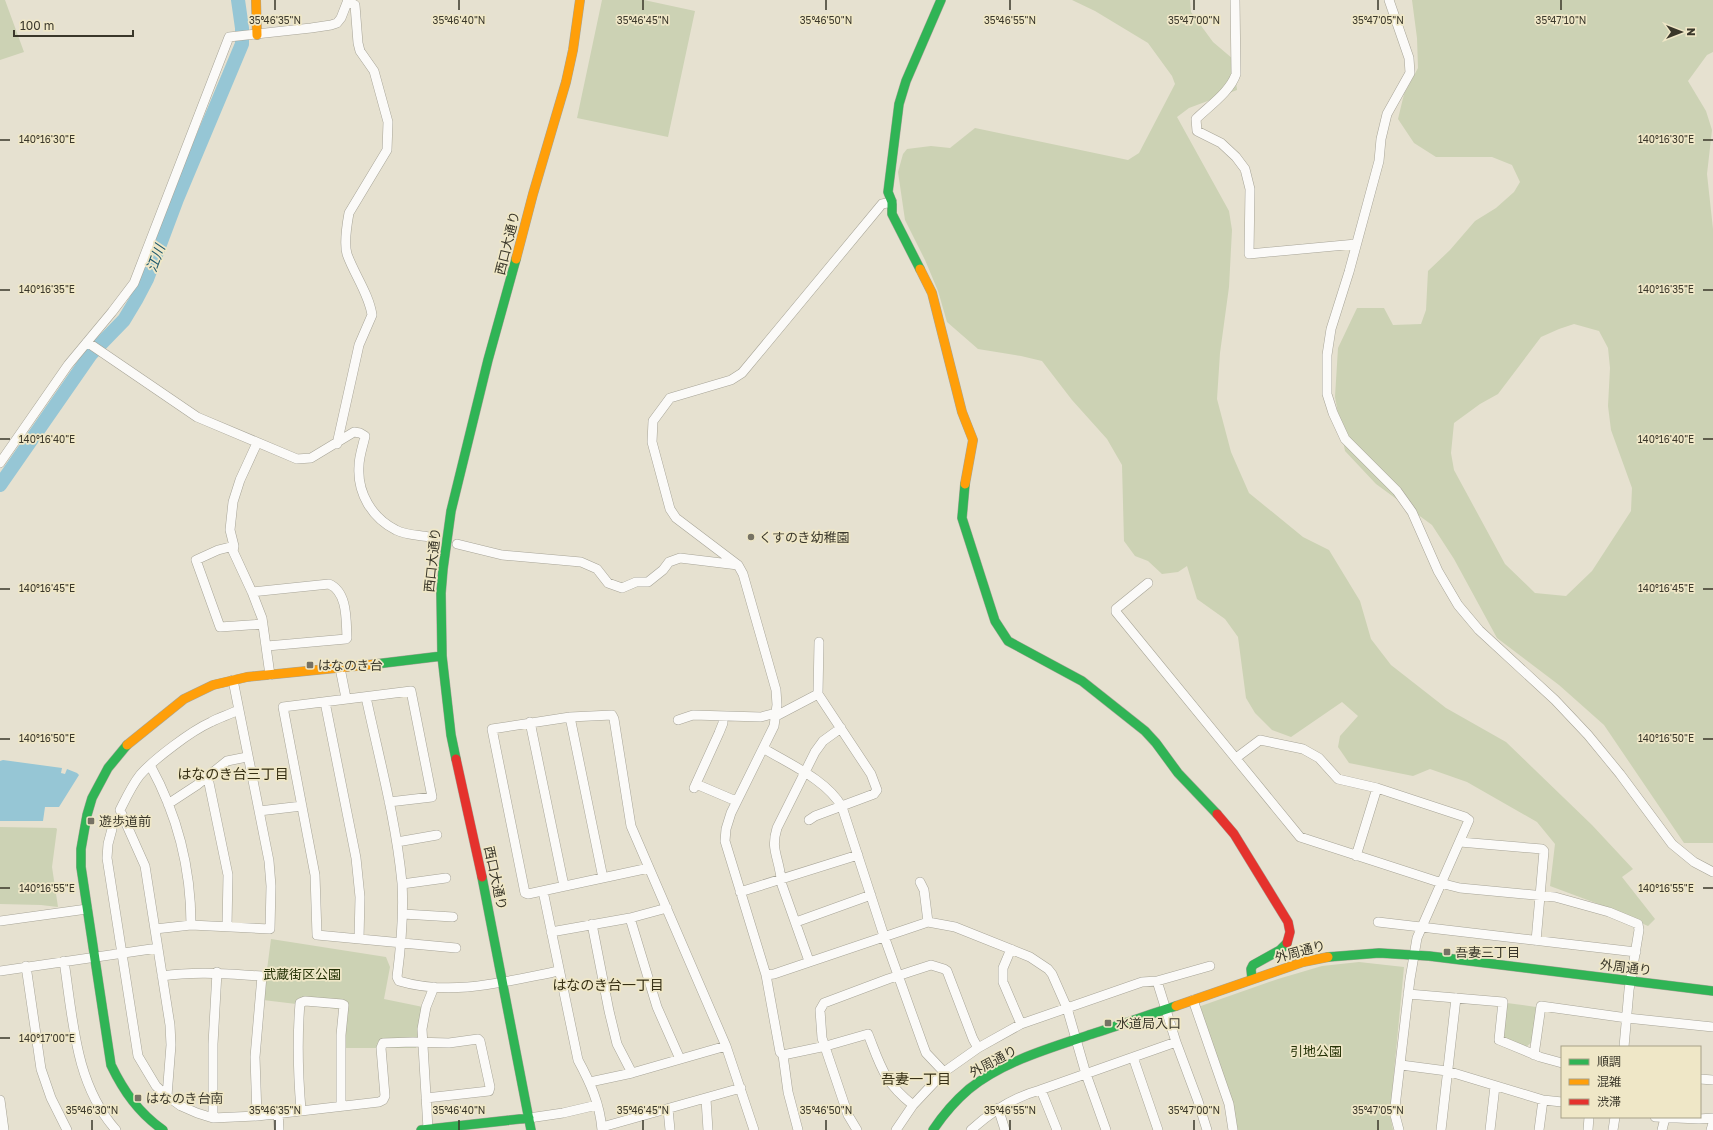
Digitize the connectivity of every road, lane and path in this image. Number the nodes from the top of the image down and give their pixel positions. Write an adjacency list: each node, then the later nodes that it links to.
1 (256, 0): 7 (street)
2 (580, 0): 23 (street, 西口大通り)
3 (941, 0): 8 (street)
4 (1235, 0): 9 (street)
5 (1390, 0): 9 (street)
6 (348, 1): 7 (street); 12 (street)
7 (255, 35): 10 (street)
8 (892, 202): 17 (street); 107 (street)
9 (1356, 244): 59 (street)
10 (87, 342): 11 (street); 13 (street)
11 (258, 443): 12 (street); 16 (street)
12 (337, 444): 14 (street)
13 (0, 463)
14 (429, 537)
15 (457, 544): 17 (street)
16 (234, 546): 19 (street); 20 (street)
17 (738, 565): 32 (street)
18 (1148, 583): 40 (street)
19 (252, 592): 20 (street); 22 (street)
20 (263, 624): 22 (street)
21 (820, 642): 27 (street)
22 (267, 646): 25 (street)
23 (442, 656): 24 (street); 110 (street, 西口大通り)
24 (340, 668): 25 (street); 29 (street)
25 (270, 676): 26 (street)
26 (233, 680): 31 (street); 72 (street)
27 (818, 694): 32 (street); 37 (street)
28 (366, 697): 29 (street); 46 (street); 46 (street)
29 (346, 698): 30 (street)
30 (325, 702): 48 (street); 87 (street)
31 (238, 710): 39 (street); 41 (street)
32 (776, 713): 34 (street); 38 (street)
33 (570, 717): 36 (street); 58 (street); 61 (street)
34 (723, 717): 35 (street); 45 (street)
35 (678, 720)
36 (530, 722): 66 (street); 67 (street)
37 (841, 728): 42 (street); 49 (street)
38 (763, 748): 42 (street); 45 (street)
39 (247, 757): 43 (street); 50 (street)
40 (1236, 758): 44 (street); 57 (street)
41 (150, 765): 47 (street); 84 (street)
42 (804, 773): 49 (street); 62 (street)
43 (206, 778): 47 (street); 82 (street)
44 (1377, 788): 55 (street); 57 (street)
45 (736, 801): 68 (street)
46 (389, 802): 54 (street)
47 (168, 804): 81 (street)
48 (302, 806): 50 (street); 87 (street)
49 (842, 807): 51 (street); 56 (street)
50 (259, 811): 82 (street)
51 (809, 820)
52 (112, 829): 94 (street)
53 (437, 835): 54 (street)
54 (397, 842): 65 (street)
55 (1460, 842): 64 (street); 70 (street)
56 (858, 855): 62 (street); 69 (street)
57 (1356, 856): 64 (street)
58 (649, 868): 61 (street); 71 (street)
59 (1713, 872)
60 (446, 878): 65 (street)
61 (603, 878): 66 (street)
62 (781, 880): 68 (street); 77 (street)
63 (920, 882): 78 (street)
64 (1441, 883): 70 (street); 83 (street)
65 (402, 884): 73 (street)
66 (564, 886): 67 (street)
67 (542, 891): 85 (street)
68 (740, 892): 104 (street)
69 (871, 895): 77 (street); 86 (street)
70 (1541, 896): 88 (street); 93 (street)
71 (667, 908): 75 (street); 124 (street)
72 (87, 909): 76 (street); 96 (street)
73 (403, 914): 74 (street); 89 (street)
74 (453, 917)
75 (630, 918): 80 (street); 131 (street)
76 (0, 921)
77 (796, 922): 98 (street)
78 (928, 922): 86 (street); 92 (street)
79 (1378, 922): 83 (street)
80 (592, 924): 85 (street); 135 (street)
81 (192, 925): 82 (street); 84 (street)
82 (227, 926)
83 (1421, 928): 88 (street); 95 (street)
84 (155, 930): 90 (street)
85 (551, 932): 102 (street)
86 (884, 936): 98 (street); 106 (street)
87 (360, 939): 89 (street)
88 (1536, 941): 93 (street)
89 (402, 943): 91 (street); 111 (street)
90 (158, 948): 94 (street); 105 (street)
91 (456, 948)
92 (1011, 949): 116 (street); 119 (street)
93 (1636, 952): 109 (street)
94 (123, 953): 96 (street); 144 (street)
95 (1414, 955): 107 (street, 外周通り); 109 (street, 外周通り); 113 (street)
96 (95, 956): 97 (street); 169 (street)
97 (64, 961): 99 (street); 168 (street)
98 (809, 961): 104 (street)
99 (26, 966): 101 (street); 167 (street)
100 (1210, 966): 108 (street)
101 (0, 971)
102 (559, 971): 110 (street); 140 (street)
103 (217, 972): 105 (street); 157 (street); 158 (street)
104 (766, 975): 129 (street)
105 (162, 976): 144 (street)
106 (899, 976): 125 (street); 127 (street); 136 (street)
107 (1252, 979): 115 (street, 外周通り)
108 (1157, 981): 116 (street); 117 (street)
109 (1631, 981): 112 (street, 外周通り); 118 (street)
110 (503, 982): 111 (street); 159 (street, 西口大通り)
111 (434, 987): 122 (street)
112 (1713, 991)
113 (1408, 994): 114 (street); 133 (street)
114 (1456, 998): 128 (street); 134 (street)
115 (1193, 1000): 117 (street, 外周通り); 186 (street)
116 (1067, 1008): 119 (street); 121 (street)
117 (1166, 1009): 121 (street, 外周通り); 123 (street)
118 (1628, 1018): 120 (street); 126 (street); 128 (street)
119 (1021, 1024): 127 (street)
120 (1713, 1027)
121 (1075, 1040): 137 (street); 179 (street, 外周通り)
122 (424, 1042): 145 (street); 145 (street); 152 (street)
123 (1176, 1042): 130 (street); 185 (street)
124 (726, 1046): 131 (street); 142 (street)
125 (826, 1046): 129 (street); 151 (street); 177 (street)
126 (1624, 1046)
127 (978, 1048): 136 (street)
128 (1534, 1054): 132 (street)
129 (783, 1055): 176 (street)
130 (1133, 1057): 137 (street); 184 (street)
131 (680, 1059): 135 (street)
132 (1561, 1063)
133 (1401, 1065): 134 (street); 187 (street)
134 (1446, 1071): 141 (street); 188 (street)
135 (632, 1072): 140 (street)
136 (944, 1072): 151 (street)
137 (1086, 1074): 143 (street); 183 (street)
138 (1701, 1078): 139 (street)
139 (1713, 1080)
140 (590, 1082): 150 (street)
141 (1495, 1086): 148 (street); 189 (street)
142 (741, 1088): 146 (street); 175 (street)
143 (1041, 1090): 153 (street); 182 (street)
144 (167, 1096): 158 (street)
145 (426, 1098): 171 (street)
146 (706, 1099): 154 (street); 174 (street)
147 (0, 1100): 166 (street)
148 (1543, 1100): 149 (street); 190 (street)
149 (1561, 1102)
150 (597, 1105): 159 (street); 165 (street)
151 (913, 1105): 178 (street)
152 (342, 1106): 155 (street); 155 (street)
153 (998, 1108): 180 (street); 181 (street)
154 (668, 1109): 165 (street); 173 (street)
155 (301, 1110): 156 (street)
156 (278, 1112): 157 (street); 170 (street)
157 (258, 1116): 158 (street)
158 (213, 1118)
159 (529, 1118): 171 (street); 172 (street, 西口大通り)
160 (1589, 1118): 191 (street)
161 (1615, 1118): 192 (street)
162 (1664, 1118): 163 (street); 193 (street)
163 (1713, 1118)
164 (1713, 1123): 194 (street)
165 (602, 1128)
166 (4, 1130)
167 (67, 1130)
168 (116, 1130)
169 (163, 1130)
170 (279, 1130)
171 (425, 1130)
172 (531, 1130)
173 (670, 1130)
174 (708, 1130)
175 (754, 1130)
176 (798, 1130)
177 (857, 1130)
178 (896, 1130)
179 (933, 1130)
180 (971, 1130)
181 (1006, 1130)
182 (1057, 1130)
183 (1106, 1130)
184 (1158, 1130)
185 (1207, 1130)
186 (1233, 1130)
187 (1399, 1130)
188 (1441, 1130)
189 (1490, 1130)
190 (1539, 1130)
191 (1588, 1130)
192 (1613, 1130)
193 (1662, 1130)
194 (1711, 1130)

